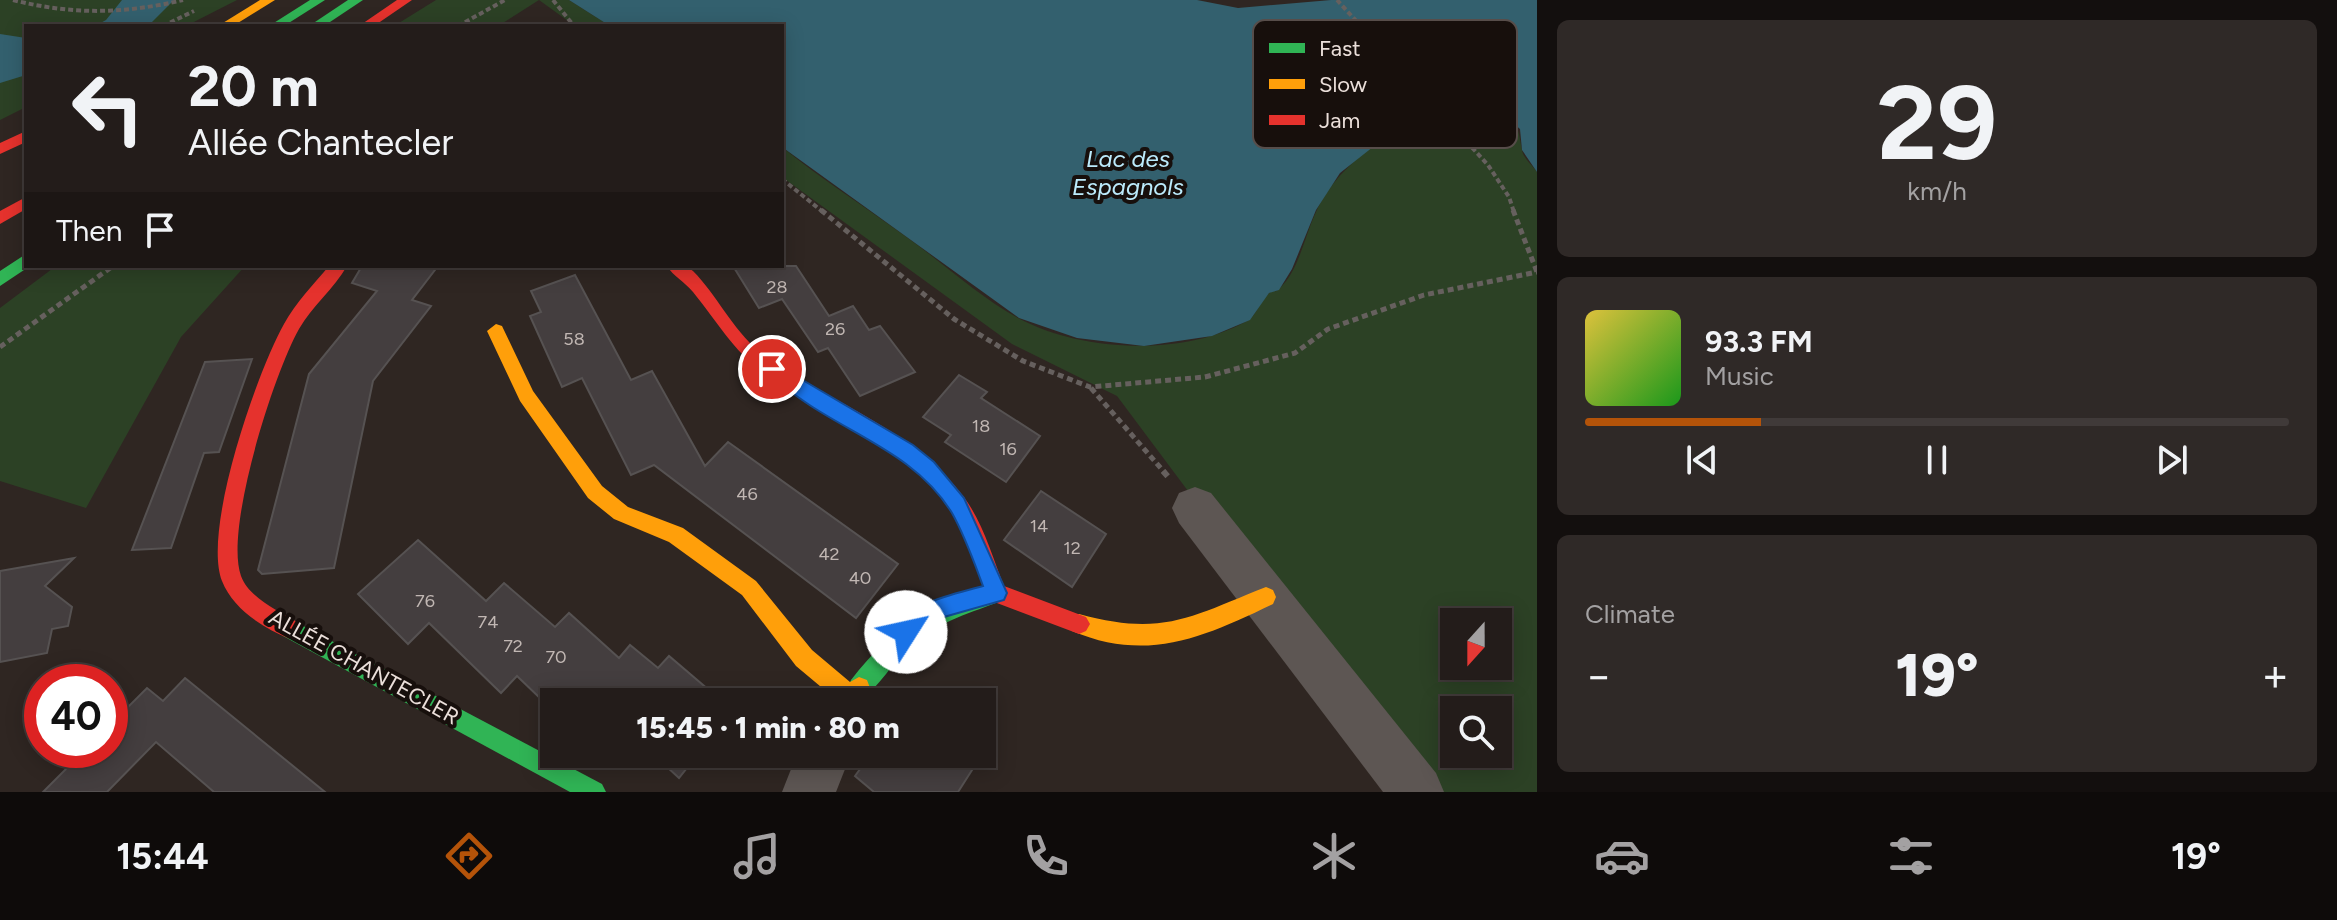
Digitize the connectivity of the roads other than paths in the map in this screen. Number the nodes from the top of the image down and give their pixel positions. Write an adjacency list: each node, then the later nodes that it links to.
1 (269, 0): 5 (main road)
2 (319, 0): 6 (main road)
3 (357, 0): 7 (main road)
4 (406, 0): 8 (main road)
5 (227, 24)
6 (278, 24)
7 (318, 24)
8 (368, 24)
9 (24, 137): 10 (main road)
10 (0, 149)
11 (24, 203): 12 (main road)
12 (0, 218)
13 (24, 262): 16 (main road)
14 (337, 268): 24 (main road, ALLÉE CHANTECLER)
15 (678, 268): 19 (main road)
16 (0, 280)
17 (496, 331): 21 (main road)
18 (1195, 508): 20 (street)
19 (996, 593): 20 (main road); 22 (main road)
20 (1266, 597): 26 (street)
21 (837, 688)
22 (859, 688)
23 (818, 768): 25 (street)
24 (594, 792)
25 (809, 792)
26 (1417, 792)

